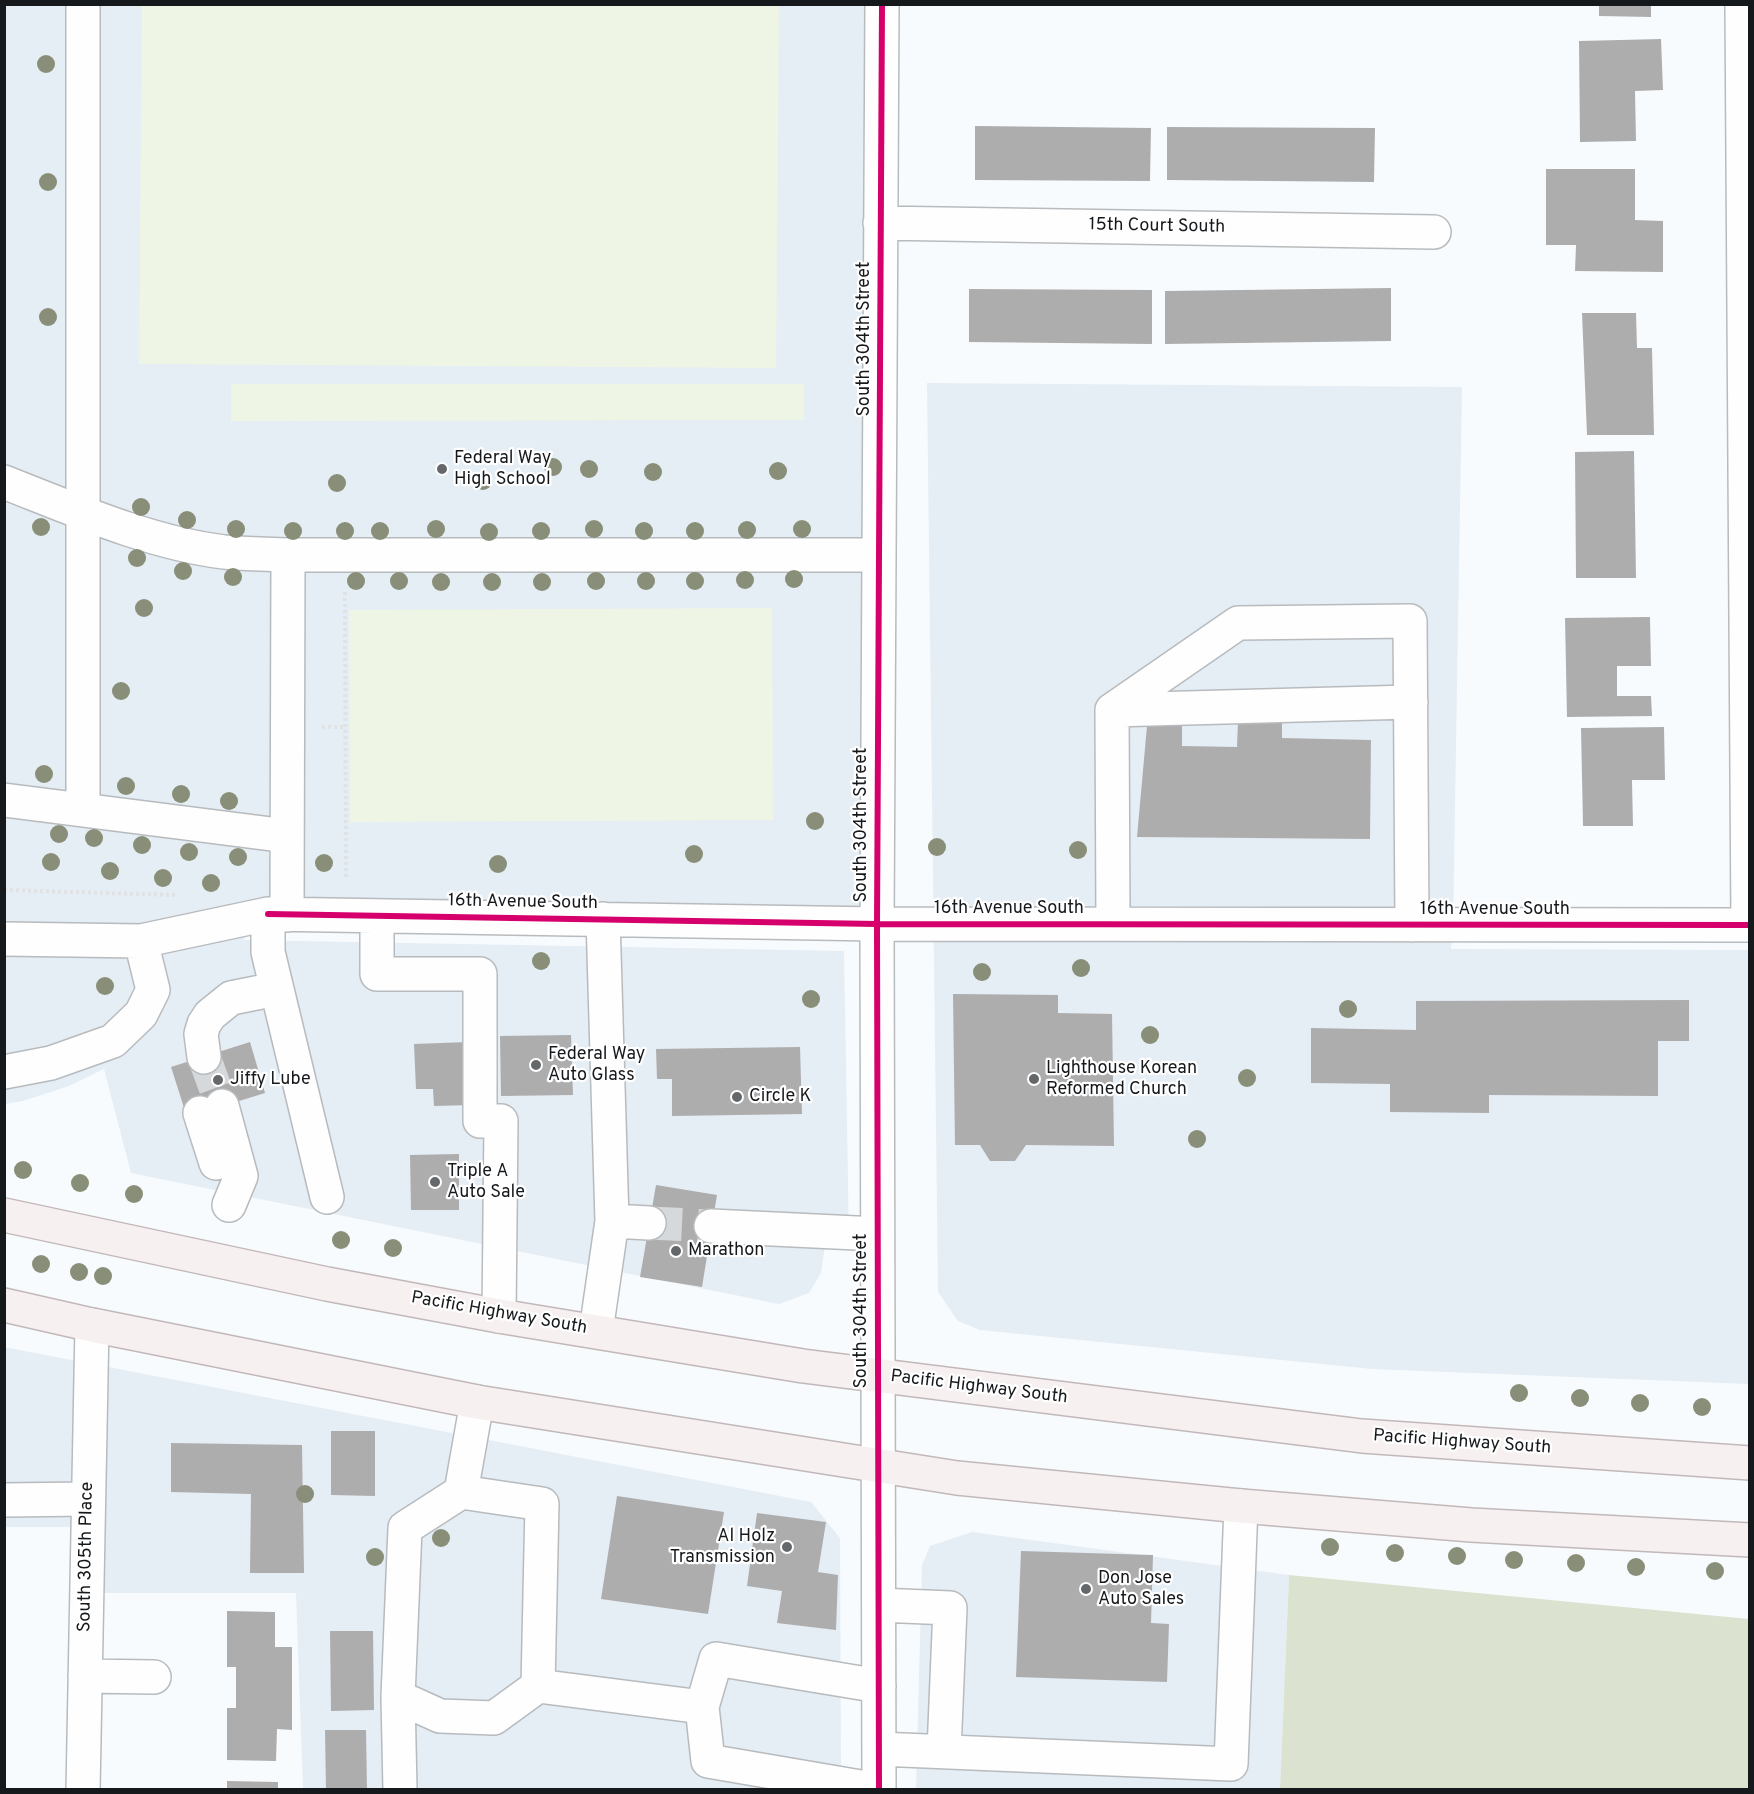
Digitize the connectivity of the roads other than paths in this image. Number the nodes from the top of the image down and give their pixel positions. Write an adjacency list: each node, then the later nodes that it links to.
1 (83, 4): 7 (street)
2 (882, 4): 4 (street, South 304th Street)
3 (1742, 4): 21 (street)
4 (880, 223): 5 (street, 15th Court South); 9 (street, South 304th Street)
5 (1434, 232)
6 (4, 482): 7 (street)
7 (83, 513): 8 (street); 13 (street)
8 (288, 555): 9 (street); 14 (street)
9 (879, 555): 18 (street, South 304th Street)
10 (1411, 702): 11 (street); 11 (street); 20 (street)
11 (1112, 710): 19 (street)
12 (4, 800): 13 (street)
13 (83, 810): 14 (street)
14 (287, 836): 15 (street)
15 (278, 914): 16 (street, 16th Avenue South); 23 (street, 16th Avenue South); 24 (street)
16 (377, 916): 17 (street, 16th Avenue South); 36 (street)
17 (603, 919): 18 (street, 16th Avenue South); 31 (street)
18 (877, 924): 19 (street, 16th Avenue South); 34 (street, South 304th Street)
19 (1113, 924): 20 (street, 16th Avenue South)
20 (1412, 924): 21 (street, 16th Avenue South)
21 (1749, 925)
22 (4, 939): 23 (street, 16th Avenue South)
23 (141, 941): 26 (street)
24 (276, 989): 25 (street); 28 (street)
25 (194, 1060)
26 (4, 1072)
27 (211, 1109): 29 (street)
28 (327, 1197)
29 (229, 1205)
30 (4, 1215): 36 (main road, Pacific Highway South)
31 (612, 1221): 32 (street); 38 (street)
32 (649, 1223)
33 (711, 1226): 34 (street)
34 (877, 1234): 39 (street, South 304th Street)
35 (4, 1305): 37 (main road)
36 (499, 1316): 38 (main road, Pacific Highway South)
37 (92, 1325): 40 (main road); 44 (street, South 305th Place)
38 (596, 1331): 39 (main road, Pacific Highway South)
39 (877, 1375): 41 (main road, Pacific Highway South); 42 (street, South 304th Street)
40 (477, 1402): 42 (main road); 43 (street)
41 (1749, 1463)
42 (879, 1466): 46 (main road); 48 (street, South 304th Street)
43 (461, 1492): 51 (street); 53 (street)
44 (88, 1499): 45 (street); 49 (street, South 305th Place)
45 (4, 1500)
46 (1242, 1506): 47 (main road); 56 (street)
47 (1749, 1540)
48 (879, 1605): 52 (street, South 304th Street); 56 (street)
49 (85, 1676): 50 (street); 57 (street, South 305th Place)
50 (154, 1677)
51 (538, 1686): 53 (street); 54 (street)
52 (879, 1686): 54 (street); 55 (street, South 304th Street)
53 (398, 1697): 58 (street)
54 (702, 1707): 59 (street)
55 (879, 1749): 56 (street); 59 (street, South 304th Street)
56 (944, 1751)
57 (83, 1790)
58 (400, 1790)
59 (878, 1790)

